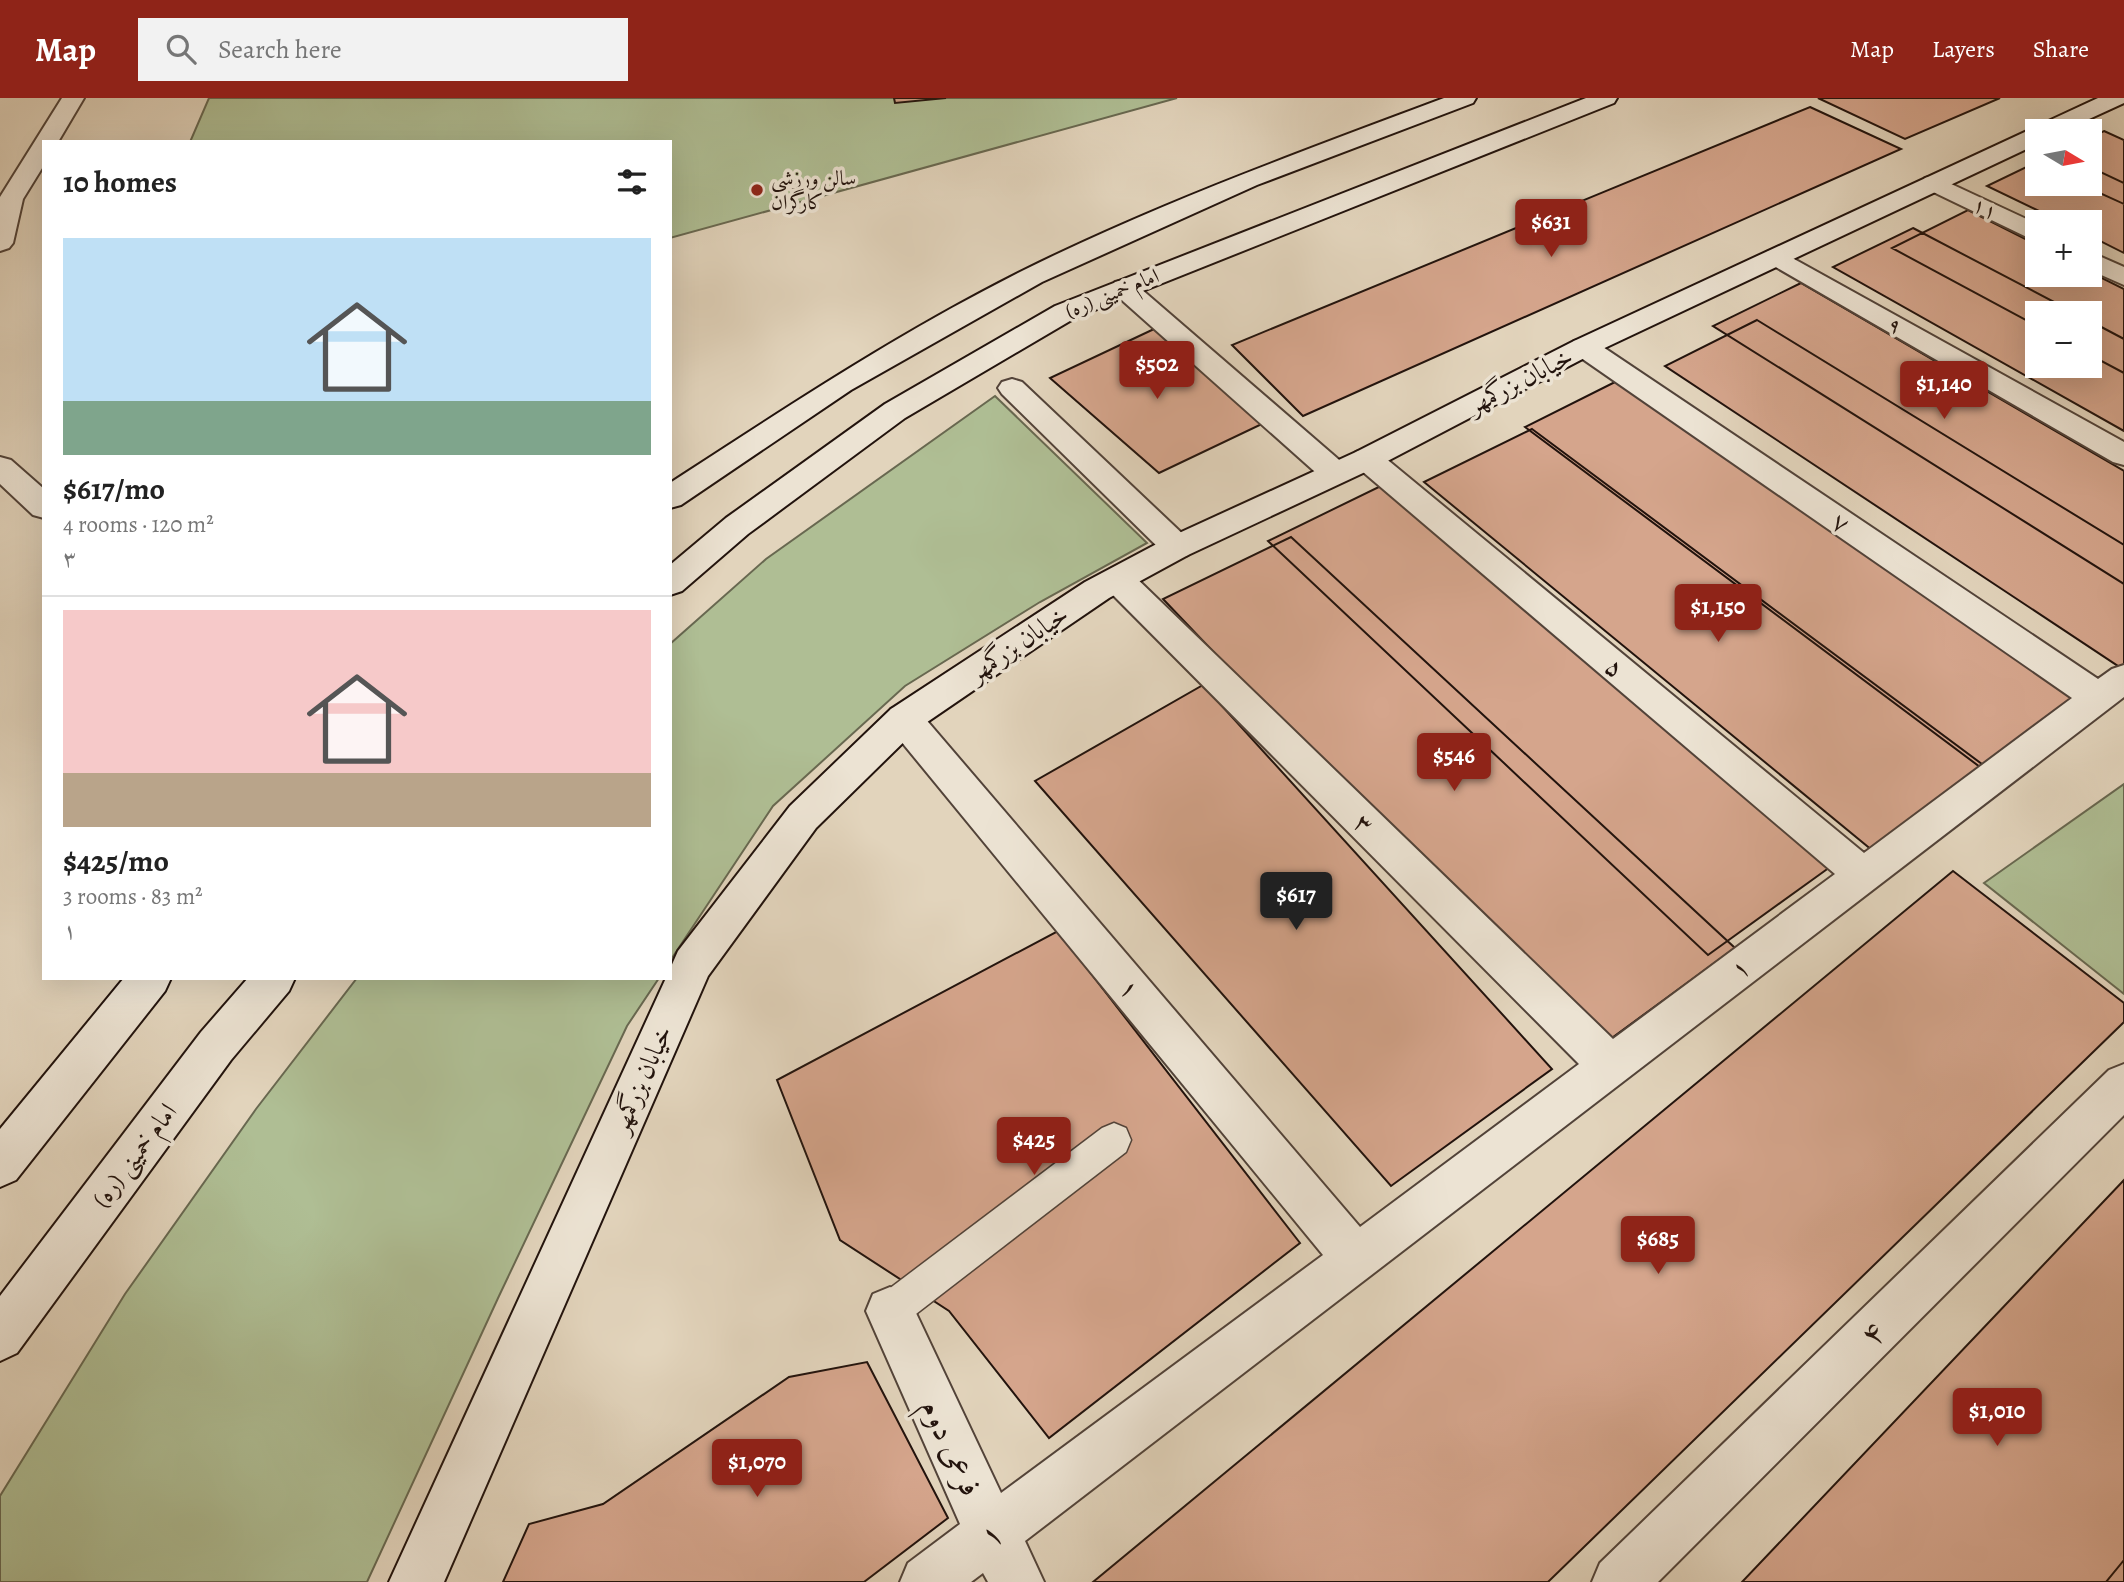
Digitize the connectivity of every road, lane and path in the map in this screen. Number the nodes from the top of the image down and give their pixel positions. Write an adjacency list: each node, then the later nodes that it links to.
1 (73, 98): 7 (street)
2 (1465, 98): 24 (street, امام خمینی (ره))
3 (1606, 98): 16 (street, امام خمینی (ره))
4 (2096, 101): 5 (street); 6 (street)
5 (2065, 119)
6 (2124, 120)
7 (47, 140)
8 (2025, 141): 10 (street, خیابان بزرگمهر)
9 (42, 149): 12 (street)
10 (1934, 183): 11 (street, ۱۱); 13 (street, خیابان بزرگمهر)
11 (2025, 228)
12 (0, 243)
13 (1776, 257): 17 (street, خیابان بزرگمهر); 19 (street, ۹)
14 (2102, 266): 15 (street)
15 (2124, 277)
16 (1124, 288): 22 (street); 28 (street, امام خمینی (ره))
17 (1584, 347): 20 (street, خیابان بزرگمهر); 29 (street, ۷)
18 (1012, 388): 26 (street)
19 (2124, 455)
20 (1367, 459): 22 (street, خیابان بزرگمهر); 31 (street, ۵)
21 (0, 466): 23 (street); 25 (street)
22 (1334, 472): 26 (street, خیابان بزرگمهر)
23 (42, 475)
24 (672, 497)
25 (42, 505)
26 (1177, 547): 27 (street, خیابان بزرگمهر)
27 (1118, 580): 30 (street, خیابان بزرگمهر); 34 (street, ۳)
28 (672, 581)
29 (2111, 688): 31 (street, ۱)
30 (904, 719): 38 (street, ۱); 42 (street, خیابان بزرگمهر)
31 (1863, 875): 34 (street, ۱)
32 (148, 980): 37 (street)
33 (272, 980): 40 (street, امام خمینی (ره))
34 (1610, 1065): 38 (street, ۱)
35 (2124, 1085): 45 (street, ۴)
36 (1114, 1140): 39 (lane)
37 (0, 1164)
38 (1356, 1258): 41 (street, ۱)
39 (890, 1311): 41 (street, فرعی دوم)
40 (0, 1336)
41 (992, 1533): 43 (street, ۱); 44 (street, فرعی دوم)
42 (416, 1582)
43 (927, 1582)
44 (1017, 1582)
45 (1619, 1582)

